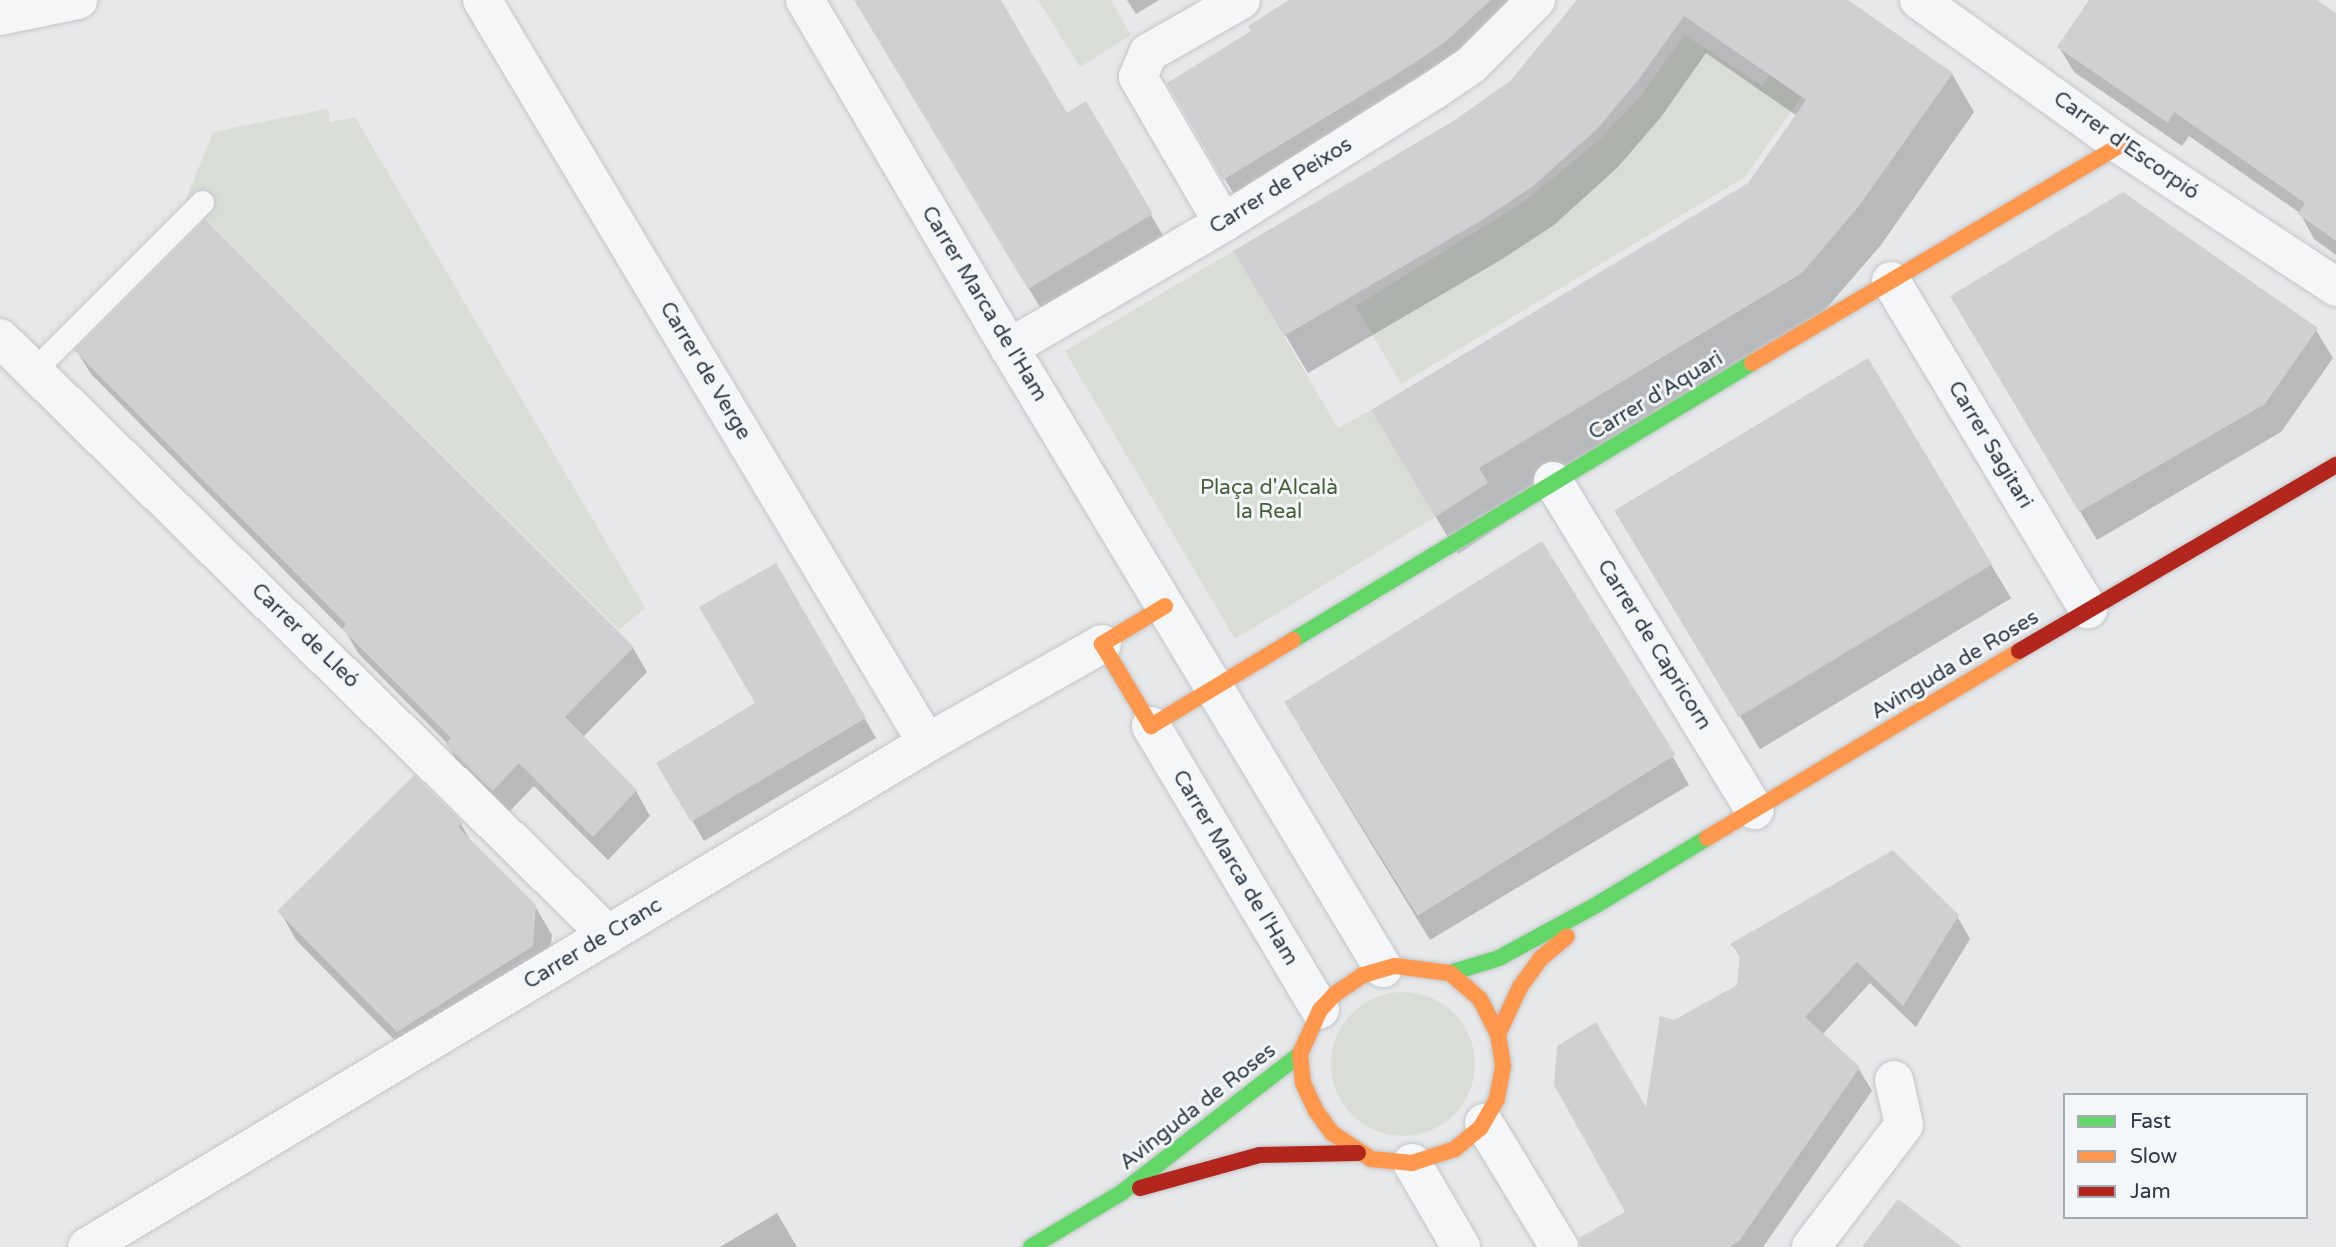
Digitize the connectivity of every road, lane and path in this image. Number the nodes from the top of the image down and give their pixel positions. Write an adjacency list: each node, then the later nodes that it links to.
1 (78, 0): 7 (street)
2 (482, 0): 23 (street, Carrer de Verge)
3 (804, 0): 14 (street, Carrer Marca de l'Ham)
4 (1241, 0): 10 (street)
5 (1535, 0): 10 (street, Carrer de Peixos)
6 (1919, 0): 8 (street, Carrer d'Escorpió)
7 (0, 16)
8 (2121, 145): 11 (main road, Carrer d'Aquari); 12 (street, Carrer d'Escorpió)
9 (202, 202): 15 (lane)
10 (1223, 223): 14 (street, Carrer de Peixos)
11 (1891, 281): 17 (main road, Carrer d'Aquari); 19 (street, Carrer Sagitari)
12 (2336, 288)
13 (0, 338): 15 (street, Carrer de Lleó)
14 (1009, 348): 18 (street, Carrer Marca de l'Ham)
15 (33, 371): 26 (street, Carrer de Lleó)
16 (2336, 466): 19 (main road, Avinguda de Roses)
17 (1553, 481): 21 (main road, Carrer d'Aquari); 24 (street, Carrer de Capricorn)
18 (1165, 606): 20 (main road); 21 (street, Carrer Marca de l'Ham)
19 (2088, 609): 24 (main road, Avinguda de Roses)
20 (1102, 644): 22 (main road, Carrer Marca de l'Ham); 23 (street, Carrer de Cranc)
21 (1215, 687): 22 (main road); 27 (street, Carrer Marca de l'Ham)
22 (1151, 726): 29 (street, Carrer Marca de l'Ham)
23 (927, 743): 26 (street, Carrer de Cranc)
24 (1755, 810): 25 (main road, Avinguda de Roses)
25 (1598, 904): 28 (main road, Avinguda de Roses); 30 (main road, Avinguda de Roses)
26 (608, 935): 37 (street, Carrer de Cranc)
27 (1383, 968): 28 (main road); 29 (main road)
28 (1450, 973): 30 (main road)
29 (1320, 1010): 31 (main road)
30 (1498, 1034): 33 (main road)
31 (1300, 1054): 34 (main road); 36 (main road, Avinguda de Roses)
32 (1894, 1080): 41 (street)
33 (1484, 1122): 35 (main road); 40 (street)
34 (1359, 1153): 35 (main road); 36 (main road, Avinguda de Roses)
35 (1412, 1163): 39 (street)
36 (1121, 1193): 38 (main road, Avinguda de Roses)
37 (87, 1247)
38 (1031, 1247)
39 (1461, 1247)
40 (1559, 1247)
41 (1811, 1247)

